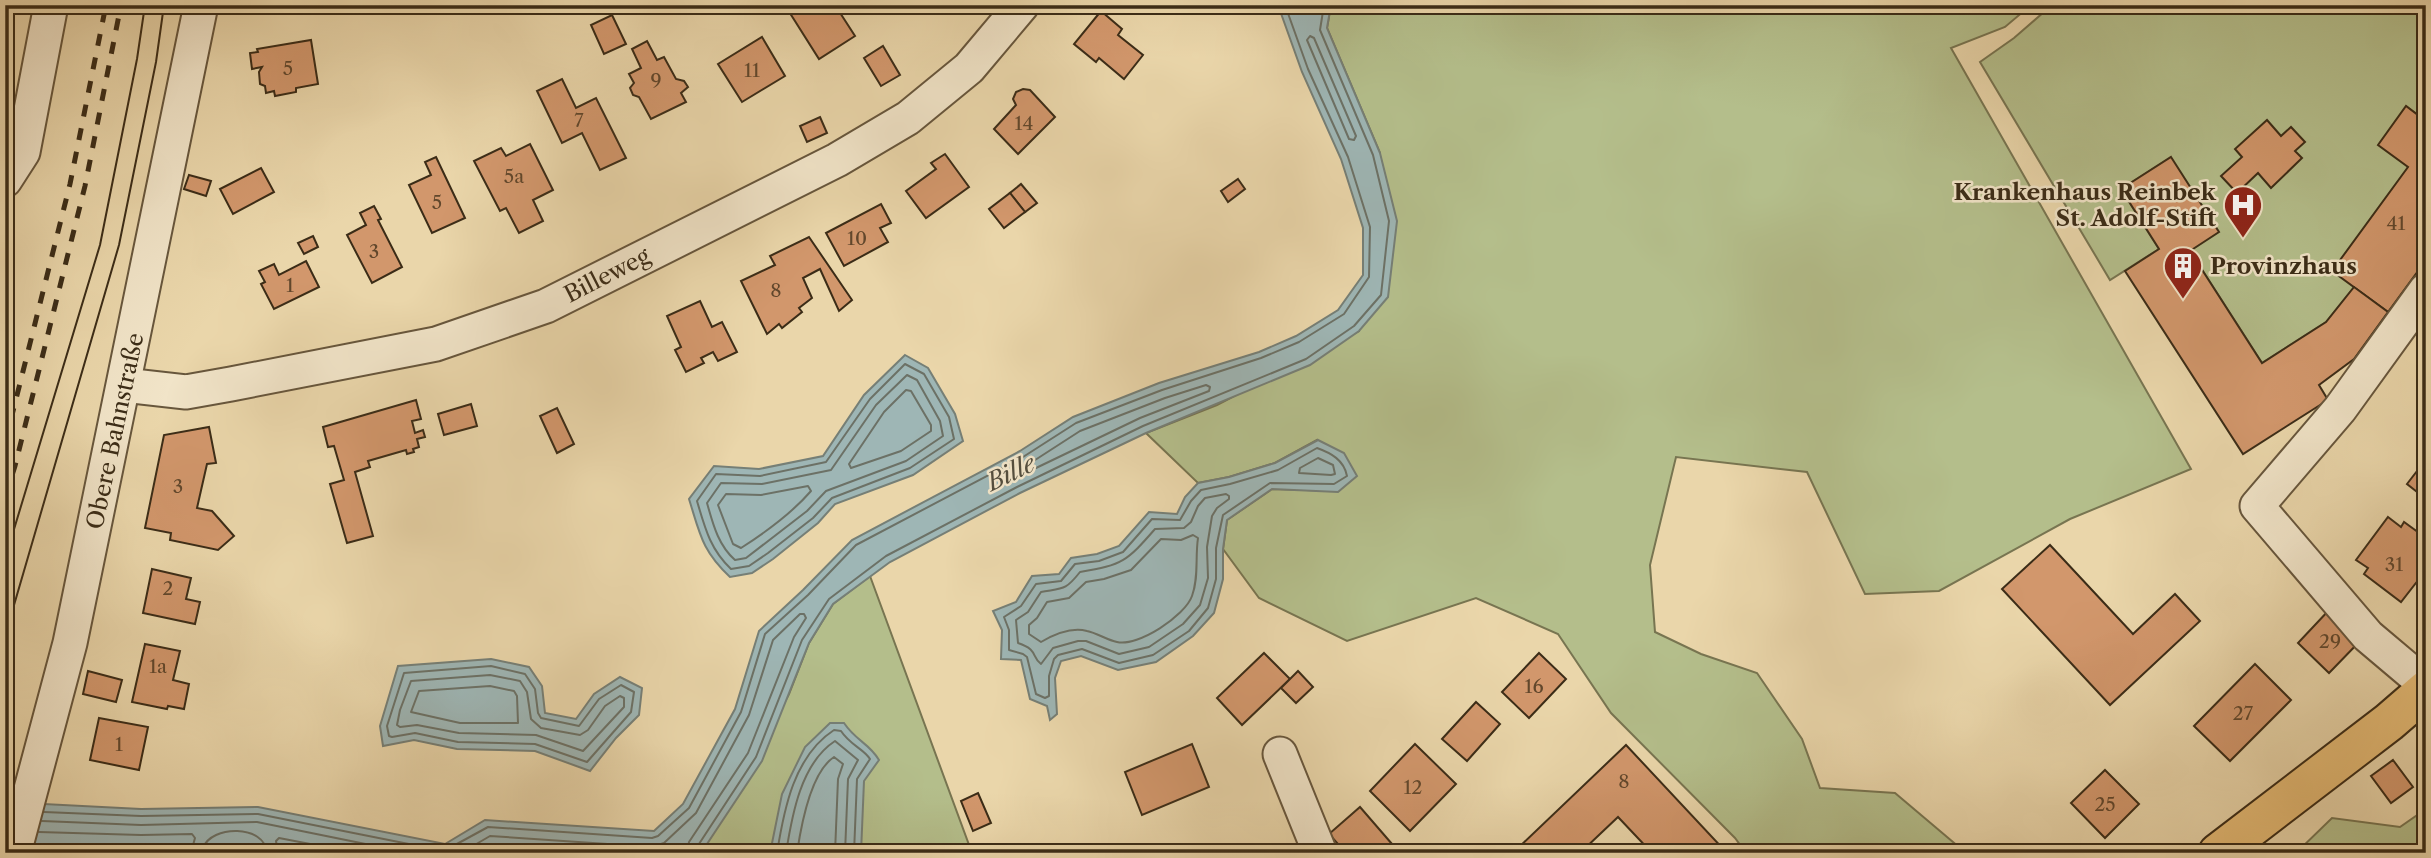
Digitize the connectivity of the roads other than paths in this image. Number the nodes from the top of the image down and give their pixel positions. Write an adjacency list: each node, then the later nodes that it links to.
1 (51, 5): 4 (street)
2 (201, 5): 6 (street, Obere Bahnstraße)
3 (1022, 5): 6 (street, Billeweg)
4 (5, 180)
5 (2426, 290): 7 (street)
6 (124, 385): 9 (street, Obere Bahnstraße)
7 (2426, 687): 11 (main road)
8 (1280, 754): 10 (street)
9 (14, 853)
10 (1320, 853)
11 (2218, 853)

